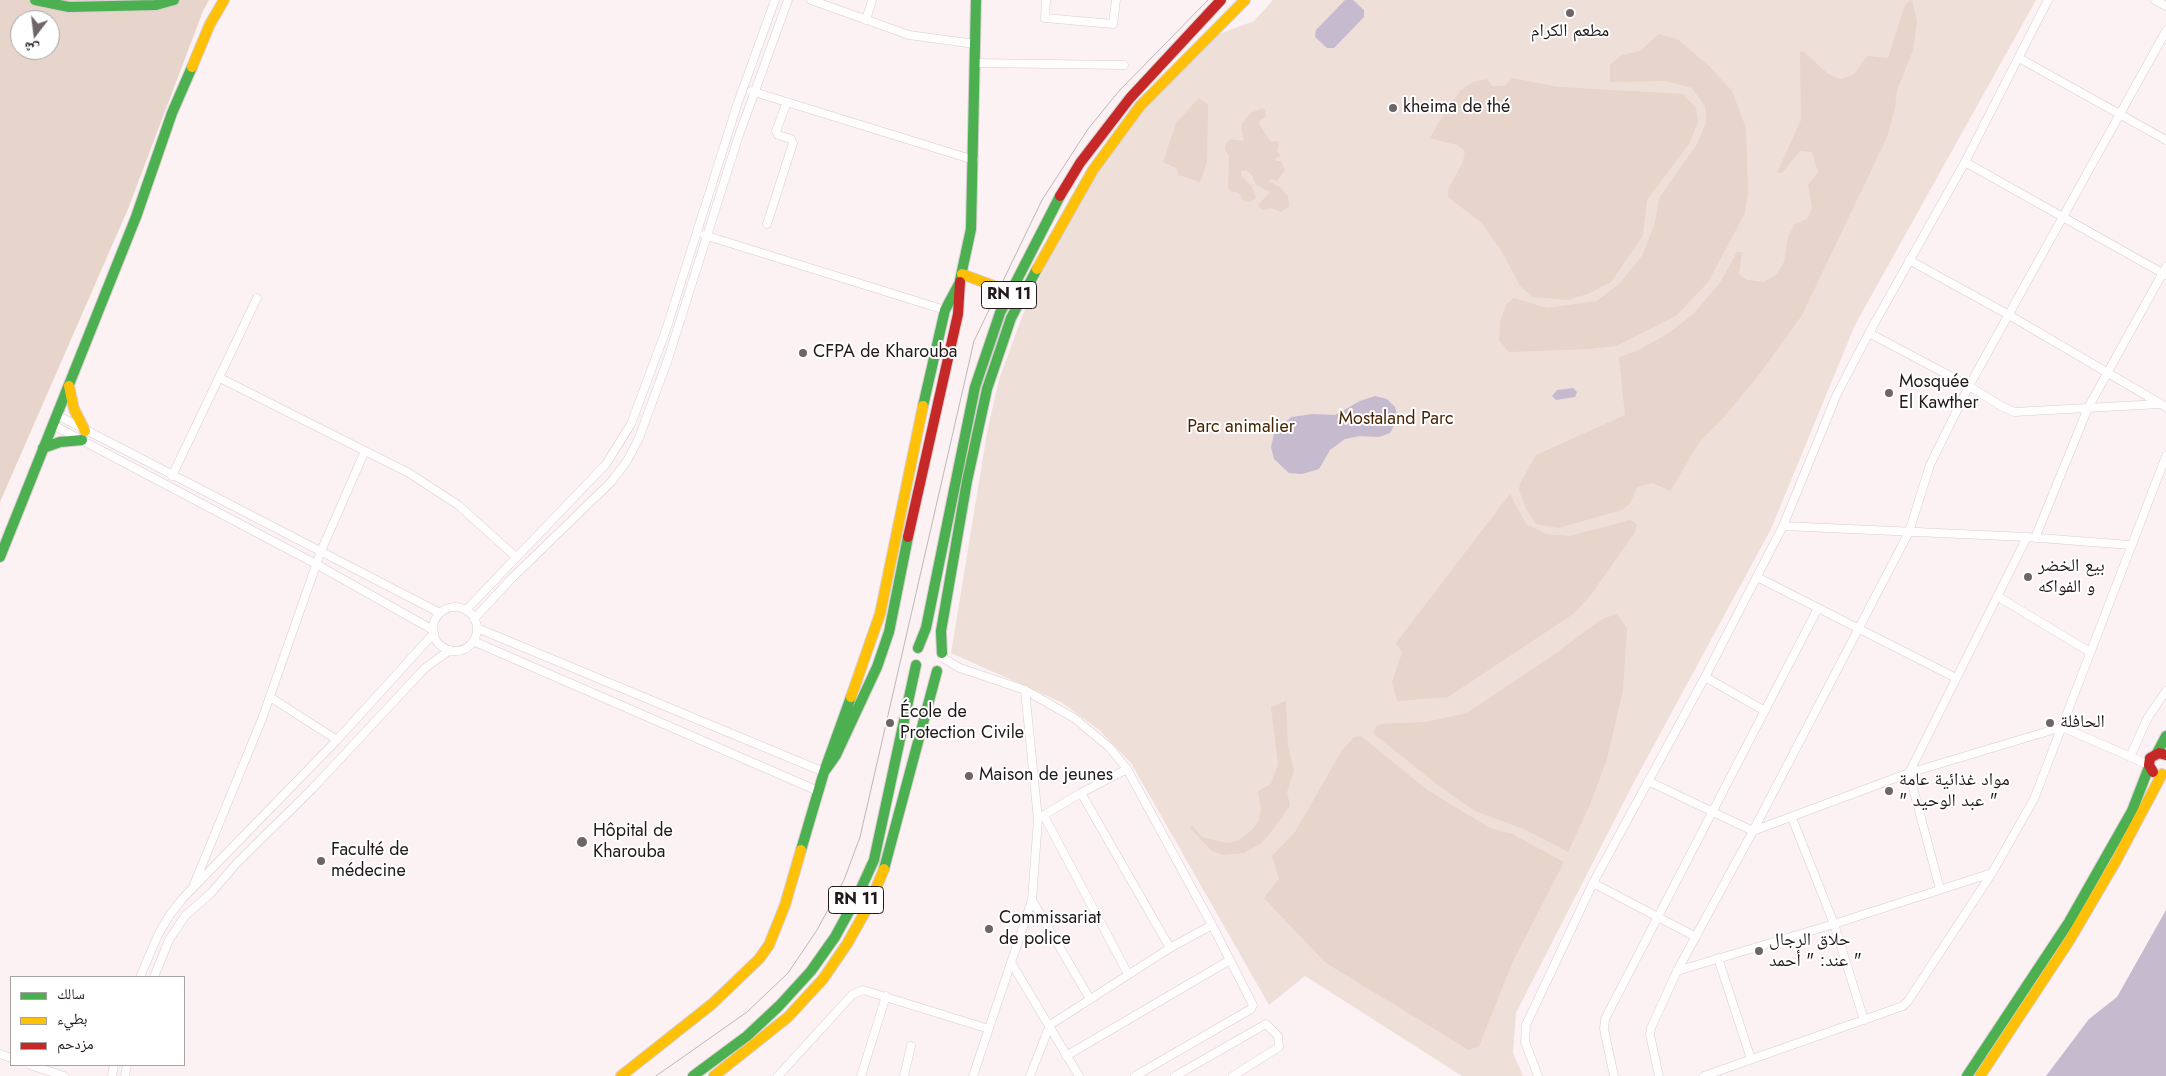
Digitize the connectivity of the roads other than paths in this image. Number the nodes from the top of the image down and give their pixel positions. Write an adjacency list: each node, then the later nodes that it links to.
1 (35, 0): 2 (main road)
2 (174, 0)
3 (224, 0): 43 (main road)
4 (775, 0): 22 (street)
5 (788, 0): 23 (street)
6 (811, 0): 16 (street)
7 (872, 0): 16 (street)
8 (976, 0): 18 (main road)
9 (1046, 0): 10 (street)
10 (1116, 0)
11 (1221, 0): 36 (main road, RN 11)
12 (1245, 0): 76 (main road, RN 11)
13 (2048, 0): 19 (street)
14 (2155, 0): 15 (street)
15 (2166, 6)
16 (866, 20): 18 (street)
17 (2166, 31): 25 (street)
18 (975, 44): 20 (main road)
19 (2019, 58): 25 (street); 28 (street)
20 (975, 63): 21 (street); 27 (main road)
21 (1124, 65)
22 (743, 88): 23 (street); 31 (street)
23 (754, 92): 24 (street); 32 (street)
24 (787, 102): 27 (street); 30 (street)
25 (2120, 115): 26 (street); 29 (street)
26 (2166, 140)
27 (974, 160): 35 (main road)
28 (1965, 162): 29 (street); 33 (street)
29 (2063, 217): 34 (street); 39 (street)
30 (767, 224)
31 (696, 233): 32 (street); 58 (street)
32 (707, 236): 38 (street); 63 (street)
33 (1910, 260): 39 (street); 40 (street)
34 (2165, 272): 41 (street)
35 (961, 278): 36 (main road); 38 (main road); 93 (main road)
36 (1010, 292): 73 (main road, RN 11)
37 (257, 298): 42 (street)
38 (946, 310): 93 (main road)
39 (2009, 315): 41 (street); 44 (street)
40 (1869, 333): 44 (street); 53 (street)
41 (2106, 372): 45 (street); 46 (street)
42 (220, 378): 50 (street); 52 (street)
43 (68, 385): 47 (main road); 48 (main road)
44 (1969, 386): 46 (street); 54 (street)
45 (2162, 406): 46 (street)
46 (2088, 408): 55 (street)
47 (55, 420): 48 (street); 49 (main road)
48 (83, 436): 49 (main road); 52 (street); 60 (street)
49 (44, 448): 59 (main road)
50 (365, 451): 57 (street); 58 (street)
51 (2166, 456): 56 (street)
52 (172, 476): 57 (street)
53 (1783, 526): 54 (street); 62 (street)
54 (1909, 532): 55 (street); 70 (street)
55 (2031, 537): 56 (street); 64 (street)
56 (2130, 545): 75 (street)
57 (321, 551): 60 (street); 67 (street)
58 (516, 557): 61 (street)
59 (0, 558)
60 (316, 564): 71 (street); 82 (street)
61 (502, 571): 63 (street); 66 (street)
62 (1757, 577): 65 (street); 78 (street)
63 (510, 580): 68 (street)
64 (1998, 596): 75 (street); 79 (street)
65 (1818, 608): 70 (street); 84 (street)
66 (466, 610): 67 (street); 68 (street)
67 (440, 613): 71 (street)
68 (474, 619): 69 (street)
69 (477, 628): 72 (street); 83 (street)
70 (1859, 628): 79 (street); 102 (street)
71 (433, 631): 74 (street); 88 (street)
72 (473, 641): 74 (street); 85 (street)
73 (918, 648): 76 (main road); 77 (main road)
74 (450, 650): 109 (street)
75 (2090, 652): 86 (street)
76 (941, 662): 77 (main road); 80 (street); 137 (main road, RN 11)
77 (916, 666): 136 (main road, RN 11)
78 (1705, 677): 84 (street); 96 (street)
79 (1956, 678): 94 (street)
80 (1025, 690): 92 (street); 100 (street)
81 (2166, 691): 90 (street)
82 (270, 697): 88 (street); 105 (street)
83 (670, 707): 85 (street); 93 (street)
84 (1765, 711): 99 (street)
85 (663, 723): 97 (street)
86 (2062, 727): 90 (street); 94 (street); 103 (street)
87 (2166, 736): 89 (main road)
88 (337, 740): 105 (street)
89 (2161, 754): 91 (main road)
90 (2130, 757): 91 (street)
91 (2149, 766): 95 (main road); 151 (main road)
92 (1127, 770): 98 (street); 112 (street)
93 (824, 772): 97 (main road)
94 (1909, 773): 101 (street); 106 (street)
95 (2164, 773): 152 (main road)
96 (1648, 780): 99 (street); 104 (street)
97 (818, 791): 135 (main road)
98 (1081, 793): 100 (street); 114 (street)
99 (1713, 813): 102 (street); 110 (street)
100 (1041, 817): 108 (street); 119 (street)
101 (1792, 818): 102 (street); 111 (street)
102 (1753, 831): 113 (street)
103 (1992, 873): 106 (street); 124 (street)
104 (1593, 883): 110 (street); 147 (street)
105 (193, 887): 107 (street)
106 (1940, 890): 111 (street)
107 (183, 898): 109 (street); 120 (street)
108 (1032, 900): 117 (street); 123 (street)
109 (194, 908): 121 (street)
110 (1657, 916): 113 (street); 148 (street)
111 (1834, 924): 115 (street); 124 (street)
112 (1212, 925): 114 (street); 116 (street)
113 (1696, 937): 118 (street)
114 (1170, 948): 119 (street)
115 (1718, 958): 118 (street); 129 (street)
116 (1230, 960): 128 (street); 144 (street)
117 (1012, 964): 125 (street); 126 (street)
118 (1677, 972): 149 (street)
119 (1128, 974): 123 (street)
120 (140, 976)
121 (154, 976)
122 (886, 996): 126 (street); 130 (street); 140 (street)
123 (1090, 999): 125 (street)
124 (1864, 1020): 129 (street)
125 (1050, 1025): 128 (street); 143 (street)
126 (989, 1029): 142 (street)
127 (911, 1046): 141 (street)
128 (1066, 1056): 133 (street)
129 (1751, 1060): 150 (street)
130 (790, 1063): 138 (street); 139 (street)
131 (33, 1066): 132 (street)
132 (54, 1074): 134 (street)
133 (1076, 1074)
134 (64, 1076)
135 (621, 1076)
136 (693, 1076)
137 (714, 1076)
138 (778, 1076)
139 (787, 1076)
140 (861, 1076)
141 (904, 1076)
142 (973, 1076)
143 (1030, 1076)
144 (1135, 1076)
145 (1175, 1076): 146 (street)
146 (1233, 1076)
147 (1538, 1076)
148 (1614, 1076)
149 (1659, 1076)
150 (1704, 1076)
151 (1967, 1076)
152 (1980, 1076)

